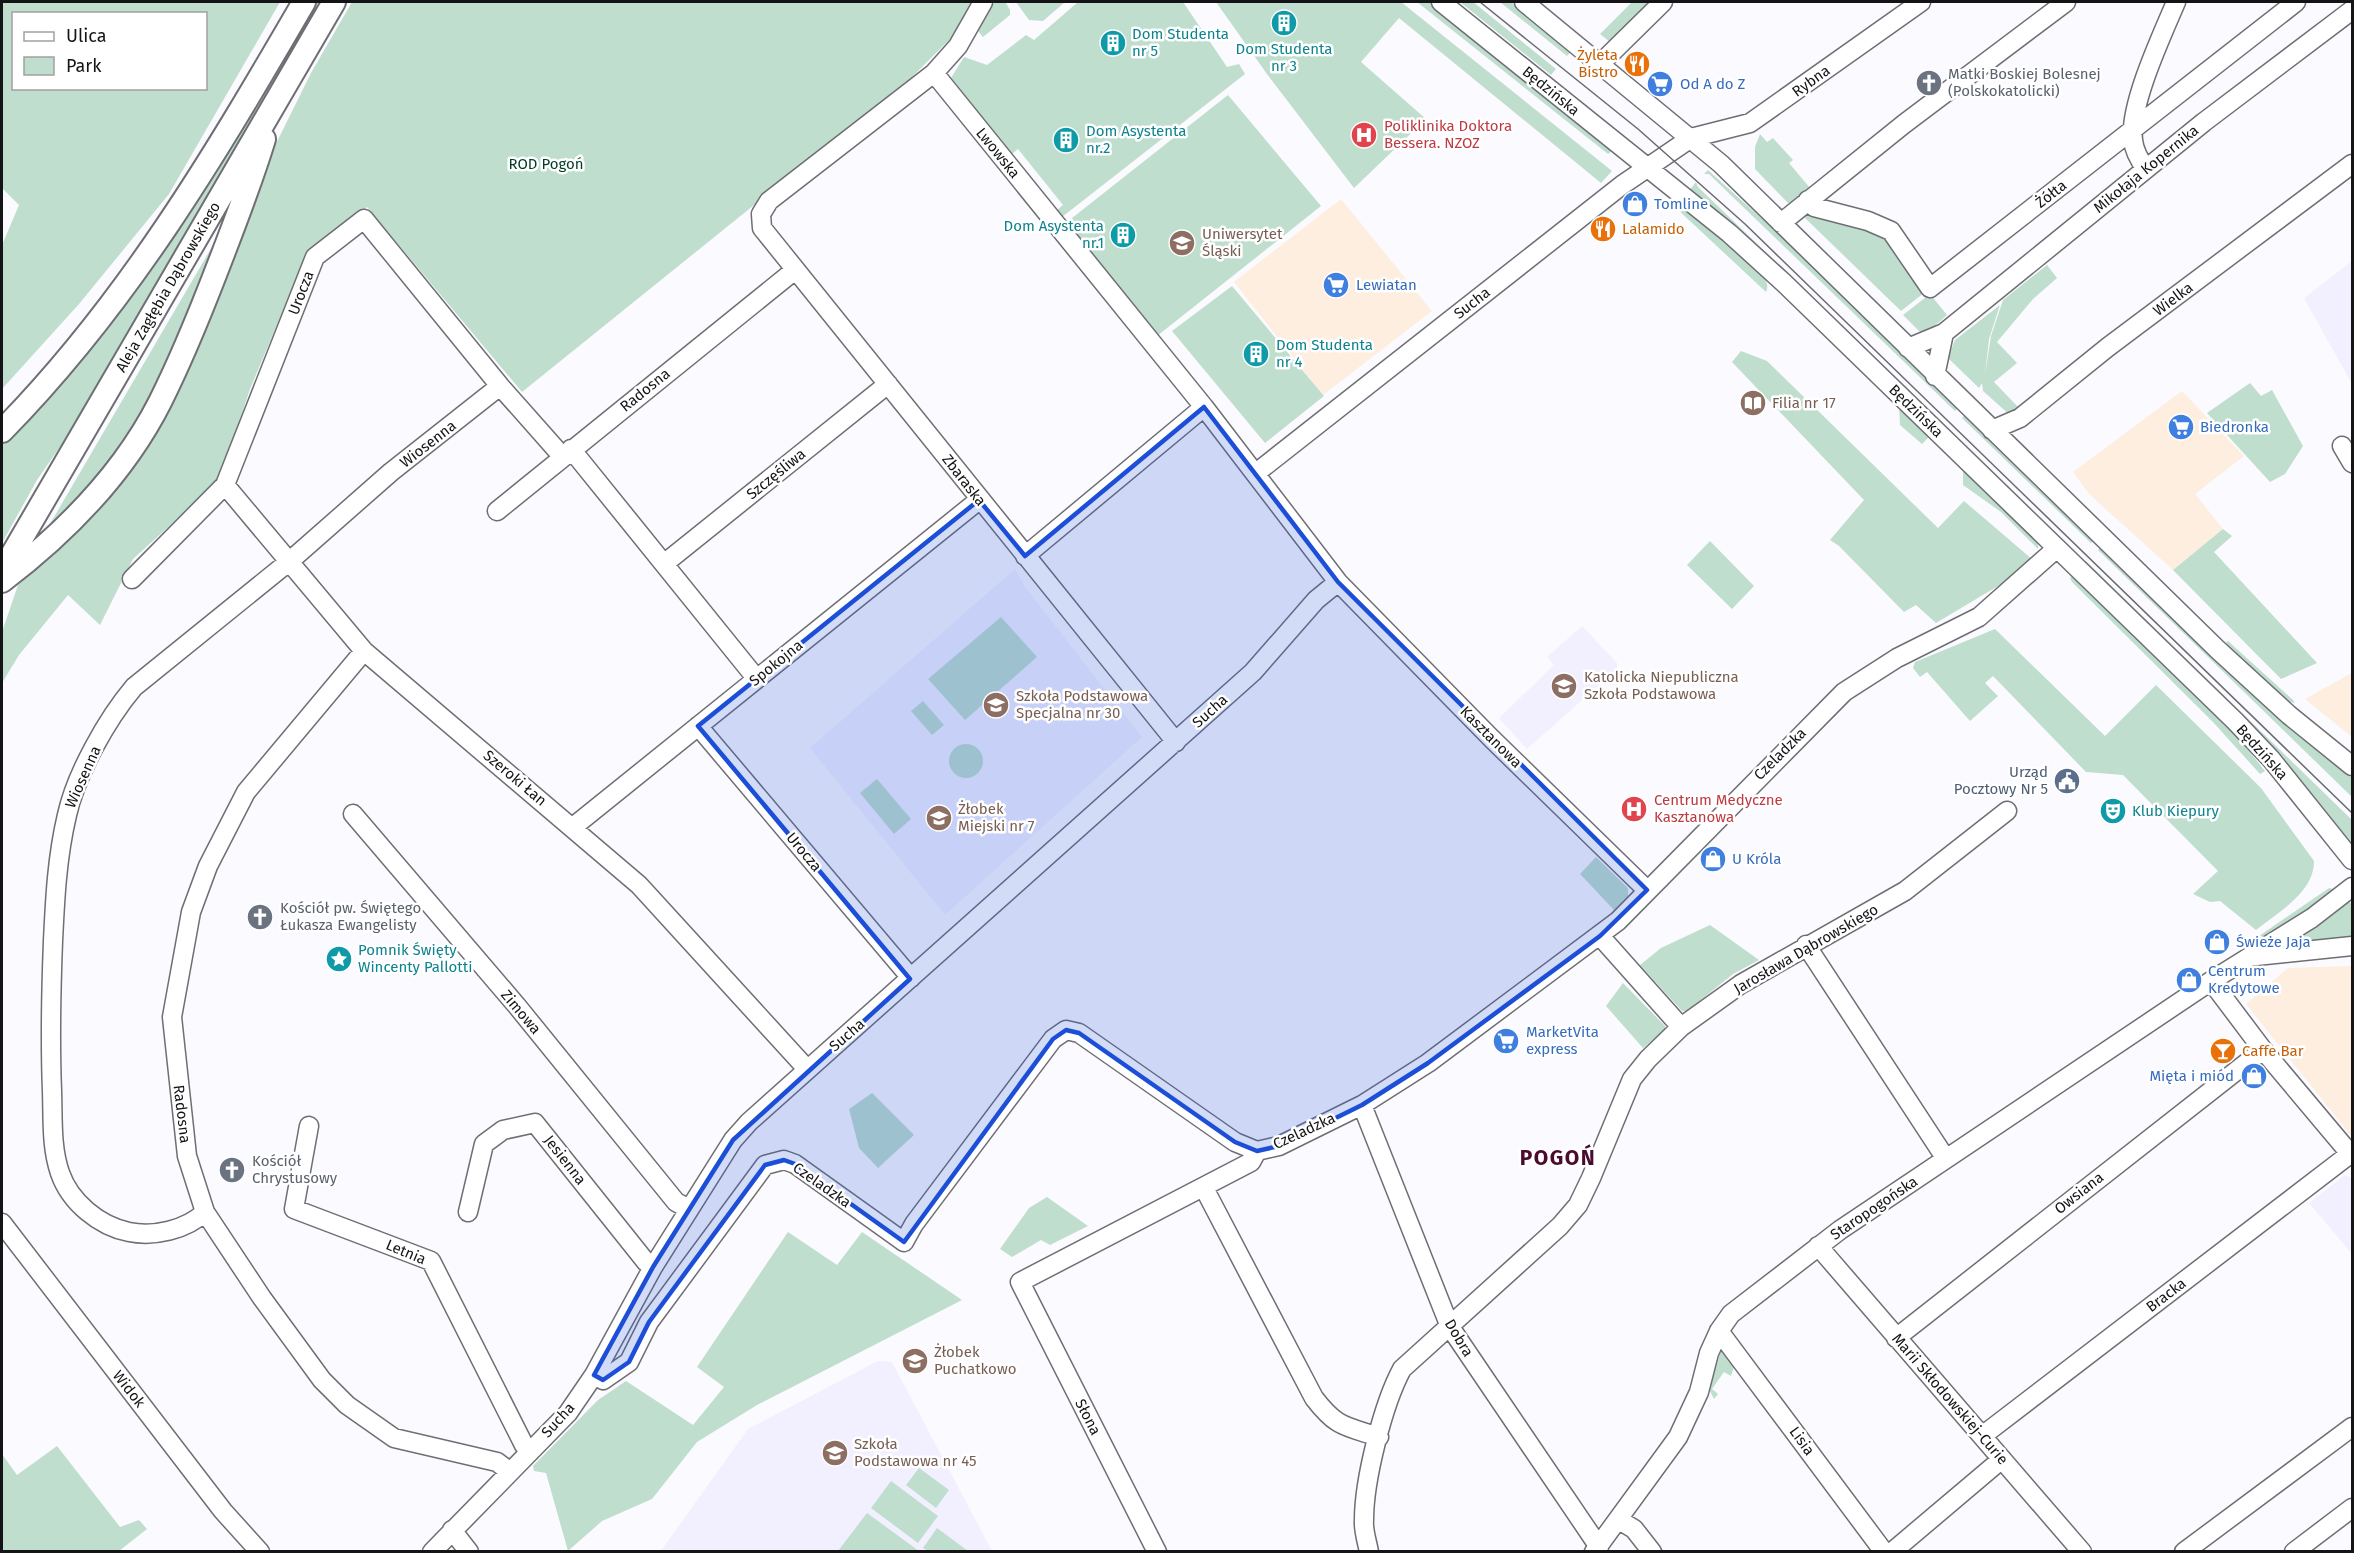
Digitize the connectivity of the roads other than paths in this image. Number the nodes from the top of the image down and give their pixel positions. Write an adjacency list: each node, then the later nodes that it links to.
1 (304, 2): 30 (main road, Aleja Zagłębia Dąbrowskiego)
2 (334, 2): 14 (main road, Aleja Zagłębia Dąbrowskiego)
3 (983, 2): 13 (street)
4 (1441, 2): 18 (street, Będzińska)
5 (1663, 2): 12 (street)
6 (1920, 2): 16 (street, Rybna)
7 (2066, 2): 20 (street)
8 (2176, 2): 15 (street)
9 (2296, 2): 15 (street, Żółta)
10 (1535, 5): 12 (street)
11 (2352, 10): 19 (street, Mikołaja Kopernika)
12 (1600, 64): 16 (street)
13 (934, 73): 22 (street, Zbaraska); 28 (street, Lwowska)
14 (275, 104): 42 (main road, Aleja Zagłębia Dąbrowskiego); 44 (main road)
15 (2134, 130): 19 (street); 20 (street, Żółta)
16 (1691, 138): 18 (street, Sucha); 21 (street)
17 (2352, 164): 29 (street, Wielka)
18 (1646, 168): 34 (street, Sucha); 38 (street, Będzińska)
19 (2146, 169): 23 (street, Mikołaja Kopernika)
20 (1808, 200): 21 (street)
21 (1781, 224): 24 (street)
22 (795, 270): 26 (street, Zbaraska); 32 (street, Radosna)
23 (1944, 333): 24 (street, Mikołaja Kopernika); 25 (street)
24 (1908, 348): 25 (street)
25 (1935, 376): 29 (street)
26 (888, 384): 36 (street, Zbaraska); 41 (street, Szczęśliwa)
27 (500, 386): 32 (street, Urocza); 35 (street, Urocza); 40 (street, Wiosenna)
28 (1204, 407): 34 (street, Lwowska); 39 (street)
29 (1992, 430): 50 (street)
30 (2, 431)
31 (2342, 446): 33 (street)
32 (567, 453): 37 (street, Radosna); 41 (street, Urocza)
33 (2352, 463)
34 (1256, 473): 45 (street, Lwowska)
35 (225, 485): 40 (street, Szeroki Łan); 43 (street, Urocza)
36 (979, 500): 39 (street, Zbaraska); 47 (street, Spokojna)
37 (497, 511)
38 (2057, 548): 54 (street, Będzińska); 56 (street, Czeladzka)
39 (1025, 556): 49 (street, Zbaraska)
40 (291, 560): 46 (street, Szeroki Łan); 73 (street, Wiosenna)
41 (665, 563): 47 (street, Urocza)
42 (2, 572)
43 (132, 579)
44 (2, 581)
45 (1338, 582): 49 (street, Sucha); 56 (street, Kasztanowa)
46 (364, 651): 53 (street, Szeroki Łan); 73 (street, Radosna)
47 (756, 678): 48 (street, Spokojna)
48 (698, 726): 53 (street, Spokojna); 61 (street, Urocza)
49 (1176, 742): 61 (street, Sucha)
50 (2352, 766)
51 (2007, 811): 58 (street, Jarosława Dąbrowskiego)
52 (353, 814): 72 (street, Zimowa)
53 (573, 827): 65 (street, Szeroki Łan)
54 (2352, 860)
55 (2352, 887): 60 (street, Staropogońska)
56 (1647, 890): 57 (street, Czeladzka)
57 (1600, 936): 63 (street); 66 (street, Czeladzka)
58 (1806, 945): 63 (street, Jarosława Dąbrowskiego); 70 (street)
59 (2352, 946): 60 (street, Staropogońska)
60 (2253, 956): 62 (street, Staropogońska)
61 (910, 978): 65 (street, Sucha)
62 (2211, 981): 64 (street); 70 (street, Staropogońska)
63 (1681, 1027): 78 (street, Jarosława Dąbrowskiego)
64 (2263, 1050): 69 (street); 80 (street, Owsiana)
65 (807, 1070): 72 (street, Sucha)
66 (1362, 1105): 68 (street, Czeladzka); 78 (street, Dobra)
67 (309, 1126): 85 (street, Letnia)
68 (1257, 1151): 71 (street); 81 (street, Czeladzka)
69 (2351, 1155): 83 (street, Bracka)
70 (1946, 1159): 76 (street, Staropogońska)
71 (1204, 1188): 84 (street); 95 (street, Słona)
72 (688, 1209): 77 (street, Sucha)
73 (205, 1212): 87 (street, Radosna)
74 (468, 1212): 77 (street, Jesienna)
75 (2, 1223): 92 (street, Widok)
76 (1818, 1246): 79 (street, Staropogońska); 80 (street, Marii Skłodowskiej-Curie)
77 (653, 1267): 81 (street, Sucha)
78 (1450, 1327): 84 (street, Jarosława Dąbrowskiego); 91 (street, Dobra)
79 (1719, 1331): 89 (street, Staropogońska); 98 (street, Lisia)
80 (1896, 1338): 83 (street, Marii Skłodowskiej-Curie)
81 (594, 1375): 85 (street, Sucha)
82 (2352, 1427): 101 (street)
83 (1982, 1436): 86 (street, Marii Skłodowskiej-Curie)
84 (1379, 1437): 96 (street, Jarosława Dąbrowskiego)
85 (530, 1451): 87 (street, Sucha)
86 (2002, 1459): 99 (street); 100 (street, Marii Skłodowskiej-Curie)
87 (509, 1471): 90 (street, Sucha)
88 (2352, 1508): 102 (street)
89 (1618, 1520): 91 (street, Staropogońska); 97 (street)
90 (452, 1530): 93 (street, Sucha); 94 (street)
91 (1597, 1549)
92 (260, 1551)
93 (432, 1551)
94 (469, 1551)
95 (1157, 1551)
96 (1369, 1551)
97 (1652, 1551)
98 (1884, 1551)
99 (1892, 1551)
100 (2082, 1551)
101 (2184, 1551)
102 (2294, 1551)

